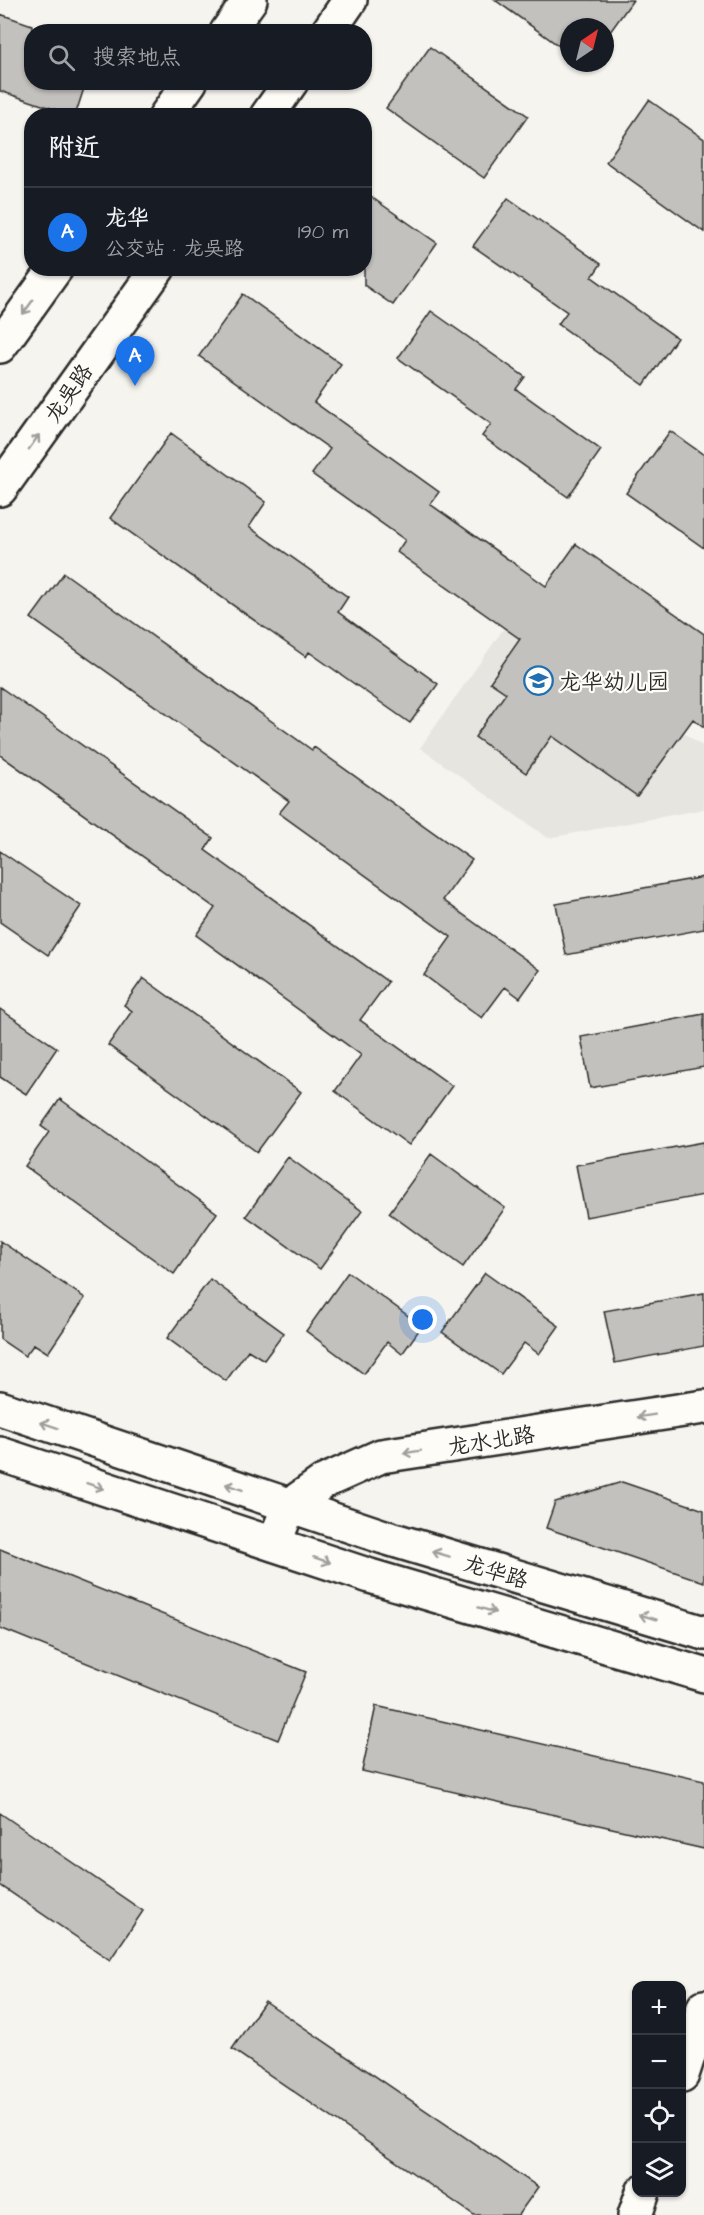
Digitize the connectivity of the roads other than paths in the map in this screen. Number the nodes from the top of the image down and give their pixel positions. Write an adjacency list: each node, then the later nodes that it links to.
1 (250, 0): 3 (main road)
2 (350, 0): 4 (main road)
3 (233, 24)
4 (334, 24)
5 (184, 90): 7 (main road)
6 (285, 90): 8 (main road)
7 (172, 108)
8 (273, 108)
9 (50, 276): 11 (main road, one-way to 11)
10 (152, 276): 12 (main road, 龙吴路, one-way to 10)
11 (0, 346)
12 (0, 489)
13 (704, 1407): 16 (main road, 龙水北路, one-way to 16)
14 (0, 1408): 16 (main road, one-way to 14)
15 (0, 1454): 17 (main road, one-way to 17)
16 (289, 1506): 17 (main road); 18 (main road, 龙华路, one-way to 16)
17 (274, 1544): 19 (main road, 龙华路, one-way to 19)
18 (704, 1634)
19 (704, 1675)
20 (704, 2007): 21 (main road)
21 (686, 2060)
22 (642, 2197): 23 (main road)
23 (635, 2215)

